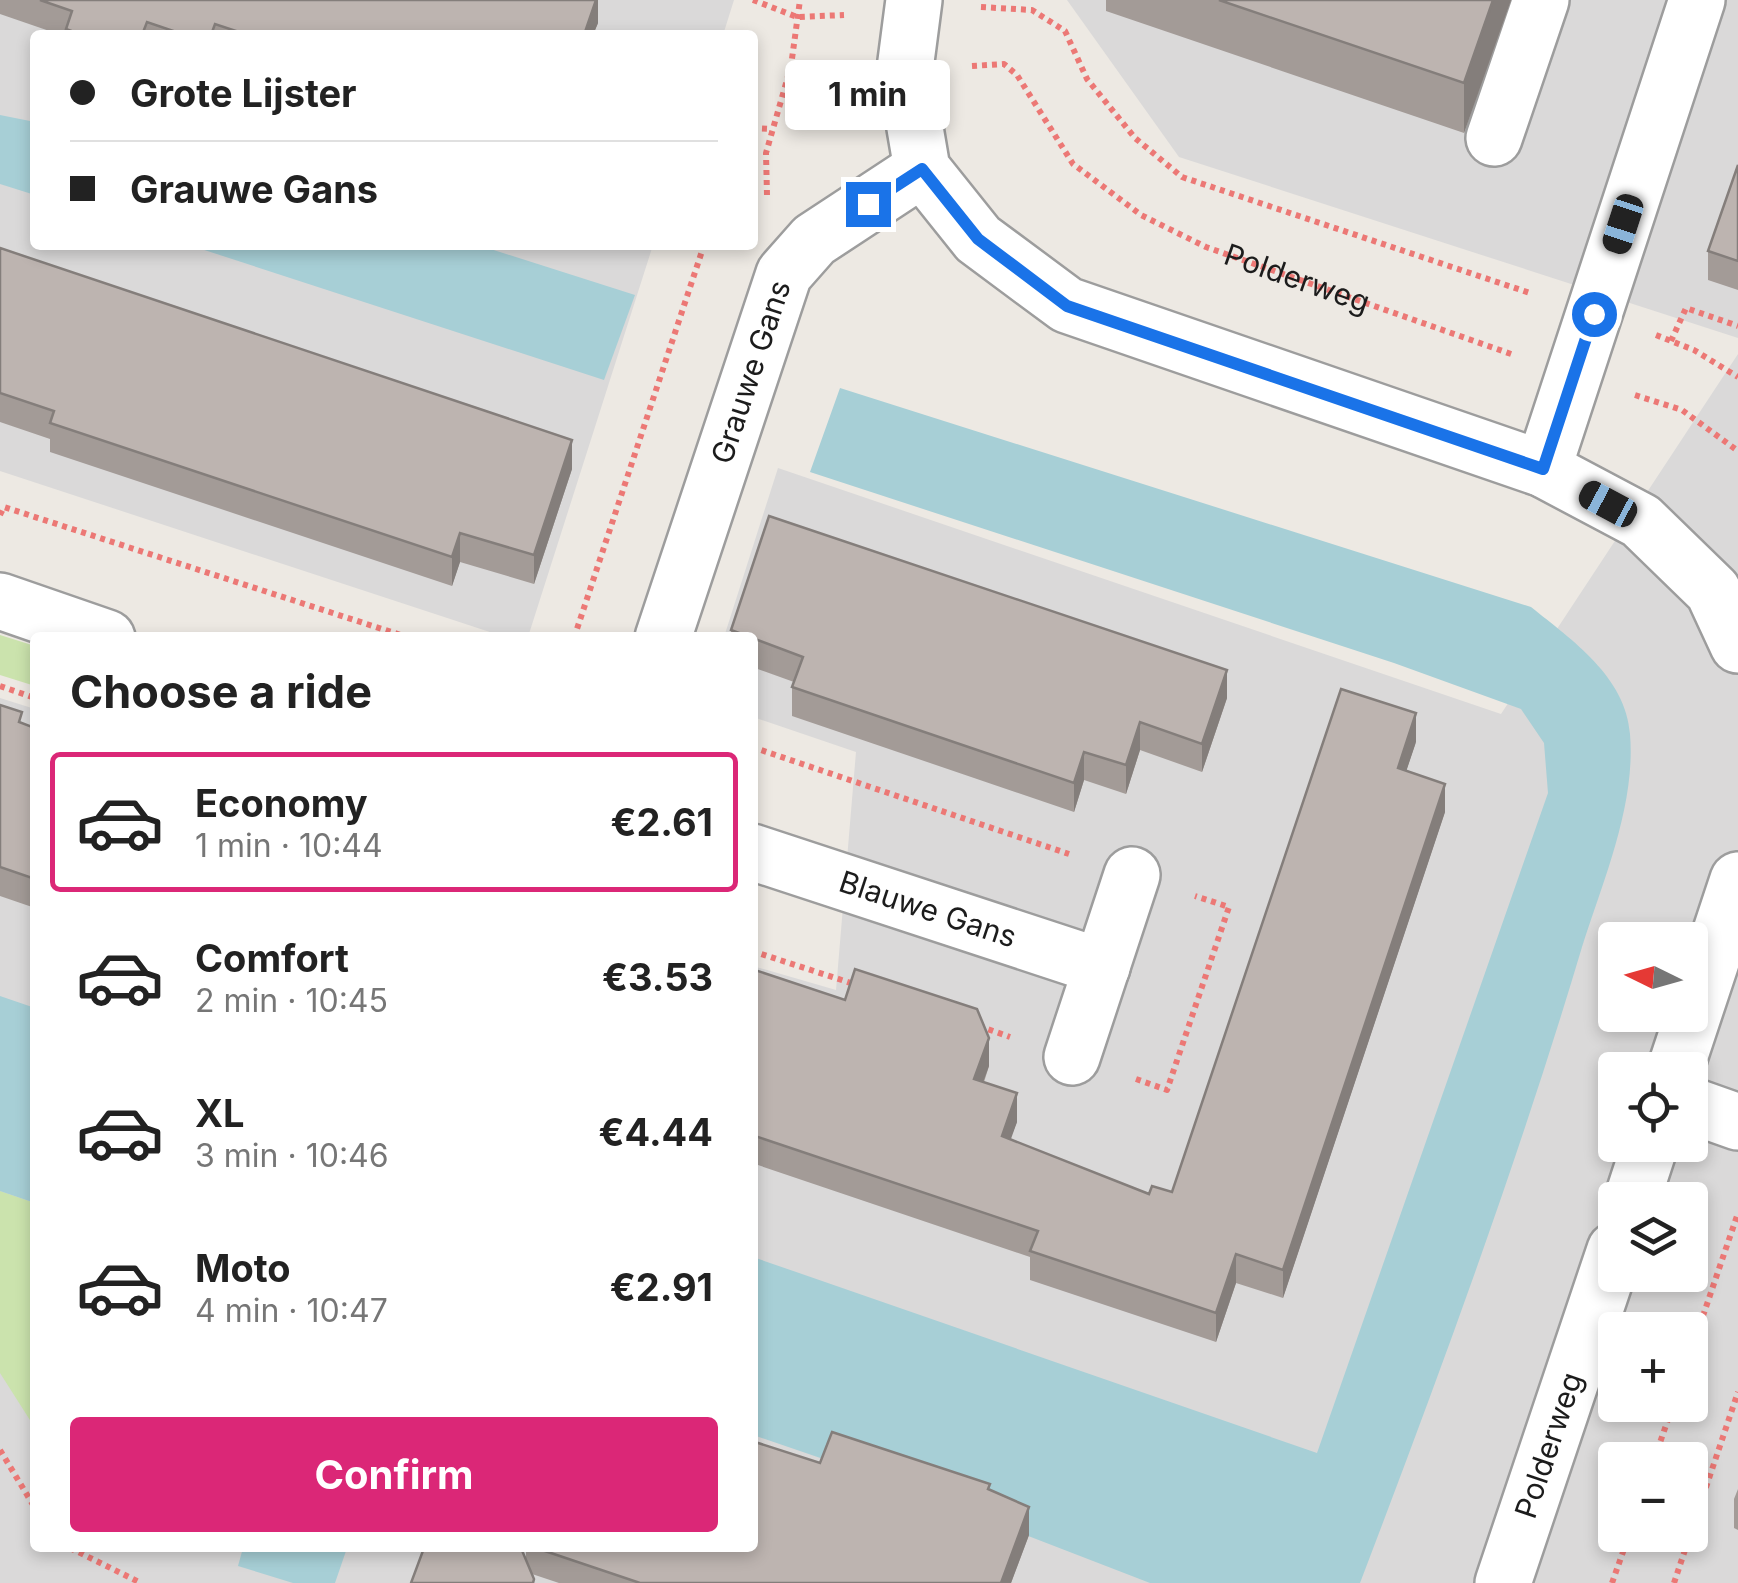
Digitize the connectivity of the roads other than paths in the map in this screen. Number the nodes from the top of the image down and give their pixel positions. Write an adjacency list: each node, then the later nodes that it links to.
1 (1541, 0): 4 (street)
2 (1696, 0): 6 (street)
3 (913, 7): 5 (street)
4 (1494, 138)
5 (922, 169): 6 (street); 9 (street, Grauwe Gans)
6 (1543, 469): 10 (street)
7 (0, 602): 8 (street)
8 (89, 632)
9 (665, 632)
10 (1738, 645)
11 (758, 854): 14 (street, Blauwe Gans)
12 (1132, 875): 14 (street)
13 (1738, 880): 15 (street)
14 (1102, 967): 16 (street)
15 (1682, 1052)
16 (1072, 1057)
17 (1708, 1111): 18 (street)
18 (1738, 1122)
19 (1601, 1292): 20 (street, Polderweg)
20 (1503, 1583)

